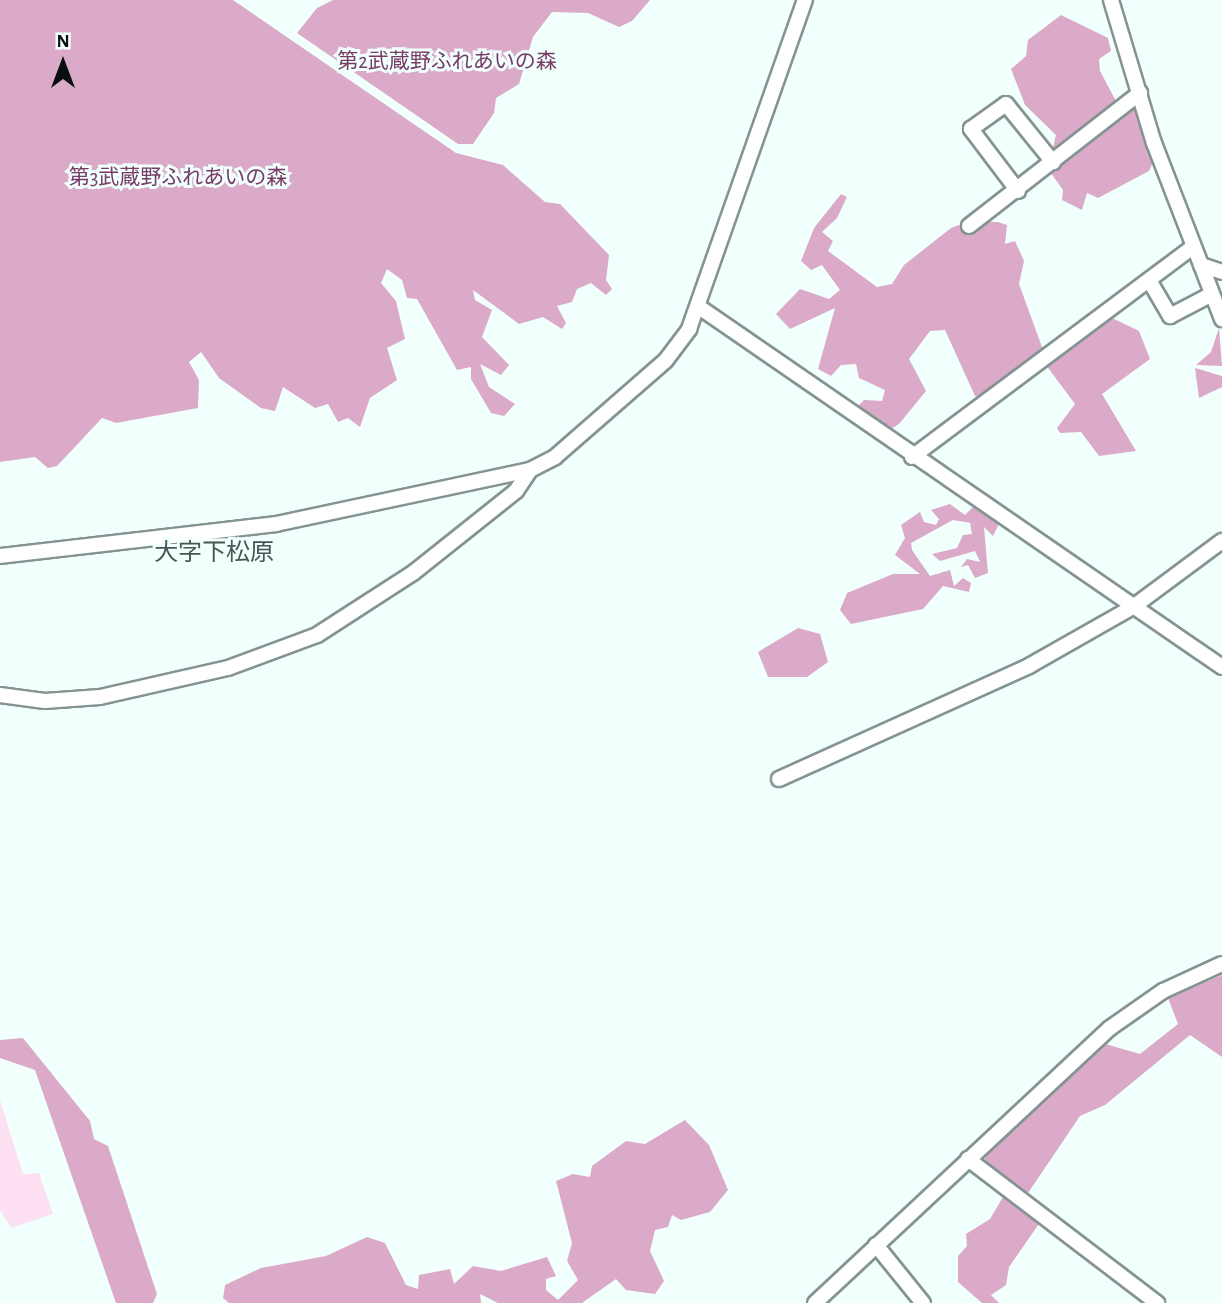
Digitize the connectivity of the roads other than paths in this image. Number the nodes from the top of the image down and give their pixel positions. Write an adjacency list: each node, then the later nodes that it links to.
1 (805, 0): 12 (street)
2 (1111, 0): 3 (street)
3 (1140, 93): 4 (street); 7 (street)
4 (1053, 162): 5 (street); 5 (street)
5 (1018, 191): 6 (street)
6 (969, 226)
7 (1193, 247): 8 (street); 10 (street)
8 (1201, 265): 9 (street); 11 (street)
9 (1222, 272)
10 (1149, 280): 11 (street); 14 (street)
11 (1217, 300): 13 (street)
12 (699, 307): 14 (street); 15 (street)
13 (1222, 319)
14 (912, 457): 18 (street)
15 (530, 470): 17 (street); 20 (street)
16 (1222, 541): 18 (street)
17 (0, 556)
18 (1133, 607): 19 (street); 21 (street)
19 (1222, 667)
20 (0, 695)
21 (779, 779)
22 (1222, 964): 23 (street)
23 (968, 1159): 24 (street); 27 (street)
24 (876, 1245): 25 (street); 26 (street)
25 (815, 1303)
26 (923, 1303)
27 (1157, 1303)

